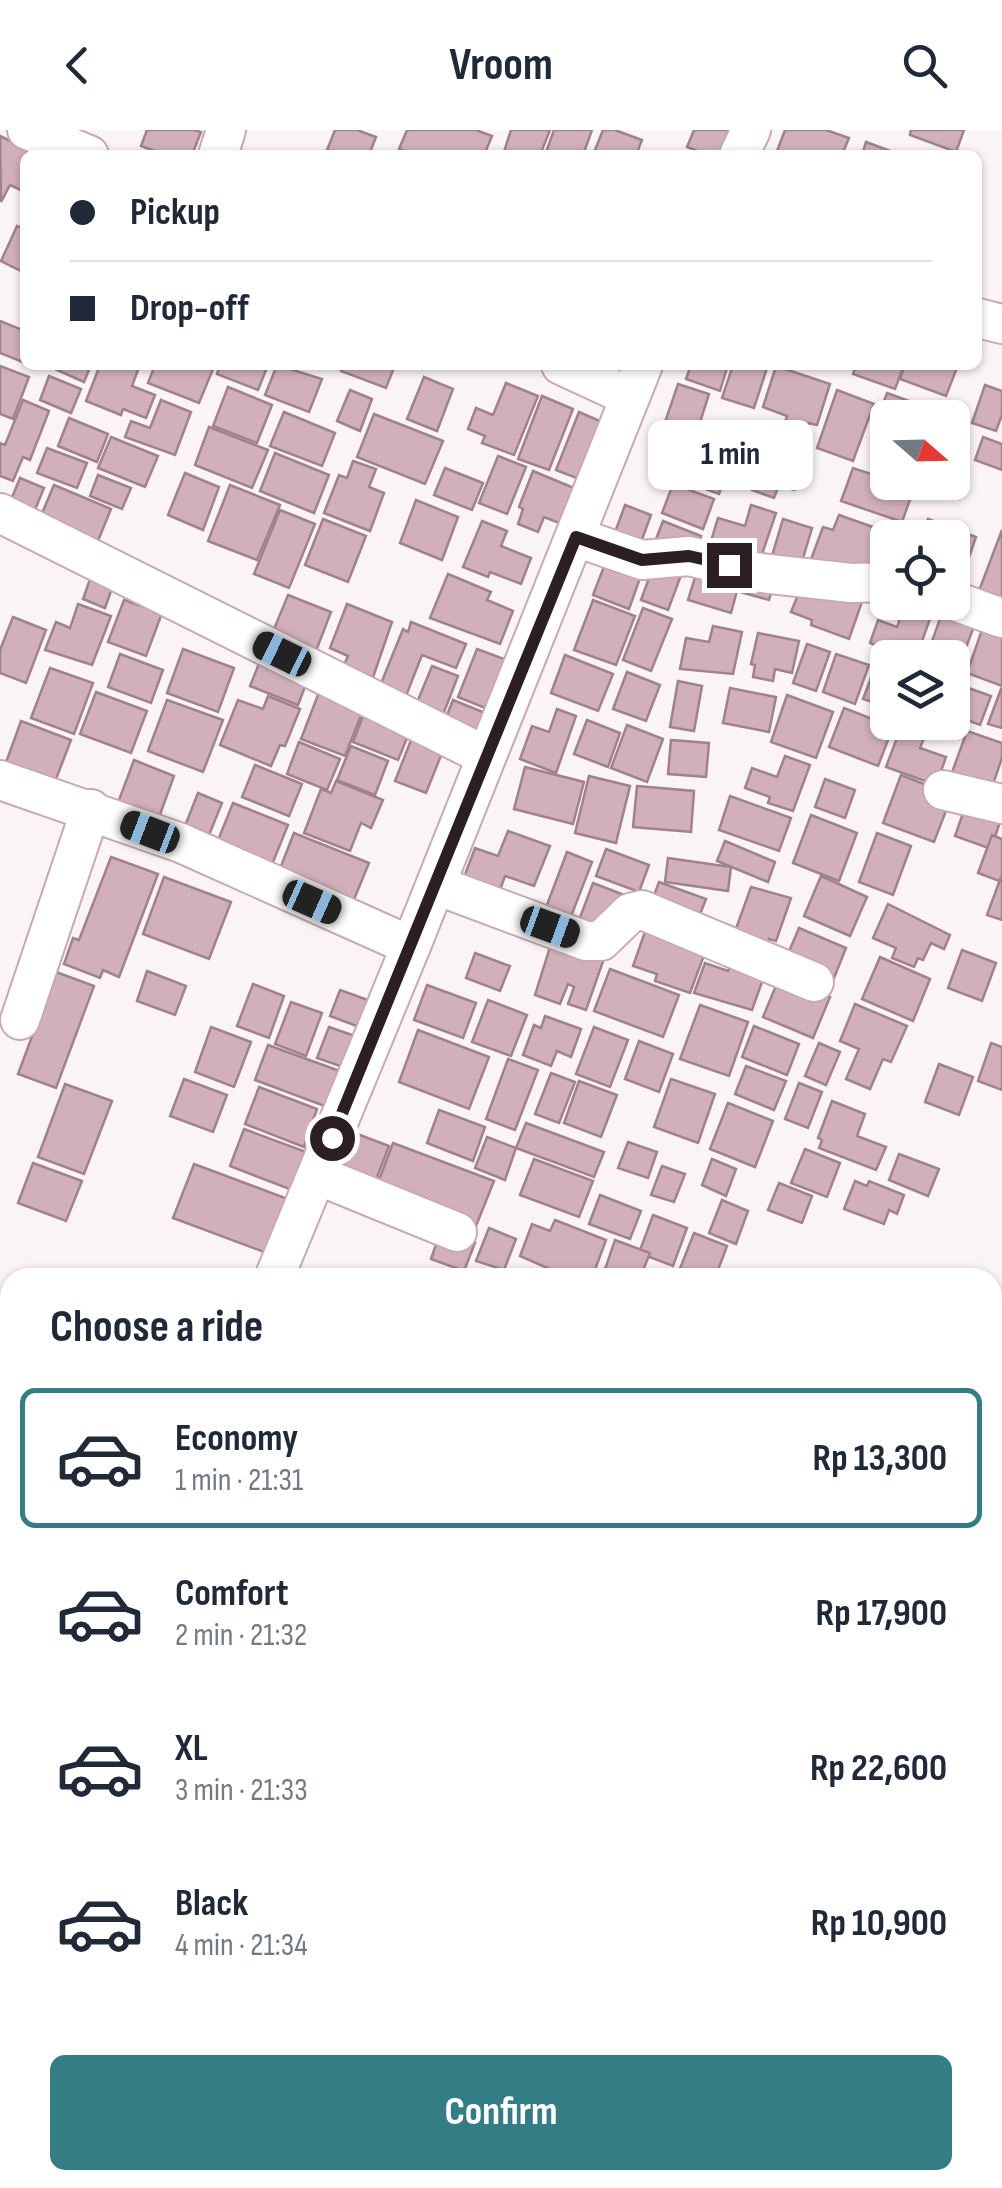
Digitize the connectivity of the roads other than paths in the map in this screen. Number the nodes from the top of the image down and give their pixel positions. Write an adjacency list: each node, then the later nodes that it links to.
1 (27, 130): 2 (street)
2 (77, 150)
3 (586, 370): 4 (street)
4 (635, 380): 6 (street)
5 (0, 513): 10 (street)
6 (576, 537): 7 (street); 10 (street)
7 (870, 582)
8 (970, 606): 9 (street)
9 (1002, 618)
10 (486, 756): 15 (street)
11 (0, 780): 14 (street)
12 (944, 790): 13 (street)
13 (1002, 804)
14 (91, 809): 16 (street); 18 (street)
15 (436, 885): 16 (street); 17 (street)
16 (412, 946): 19 (street)
17 (814, 982)
18 (20, 1020)
19 (317, 1176): 20 (street); 21 (street)
20 (457, 1232)
21 (278, 1268)

